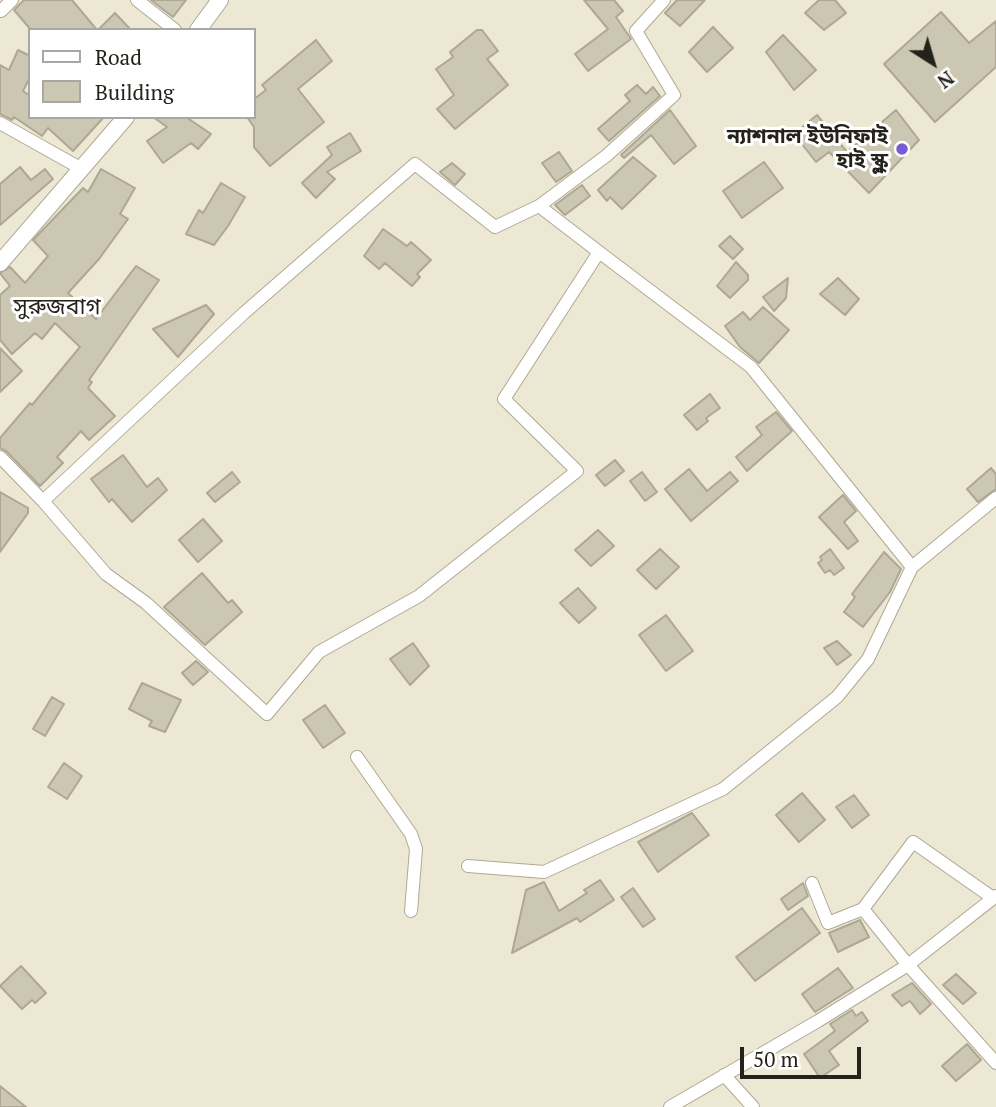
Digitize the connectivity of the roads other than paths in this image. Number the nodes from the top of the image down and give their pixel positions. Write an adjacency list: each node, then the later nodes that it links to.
1 (12, 0): 5 (street)
2 (137, 0): 6 (street)
3 (220, 0): 7 (street)
4 (664, 0): 11 (street)
5 (1, 11)
6 (172, 28)
7 (199, 28)
8 (124, 119): 10 (street)
9 (0, 123): 10 (street)
10 (82, 169): 13 (street)
11 (539, 206): 12 (street); 16 (street)
12 (599, 252): 16 (street); 17 (street)
13 (0, 263)
14 (0, 457): 16 (street)
15 (996, 498): 17 (street)
16 (43, 501)
17 (912, 567): 19 (street)
18 (357, 757): 23 (street)
19 (468, 866)
20 (812, 883): 22 (street)
21 (995, 897): 22 (street); 24 (street)
22 (863, 909): 24 (street)
23 (411, 911)
24 (908, 965): 25 (street); 26 (street)
25 (996, 1063)
26 (724, 1075): 27 (street); 28 (street)
27 (670, 1107)
28 (753, 1107)

